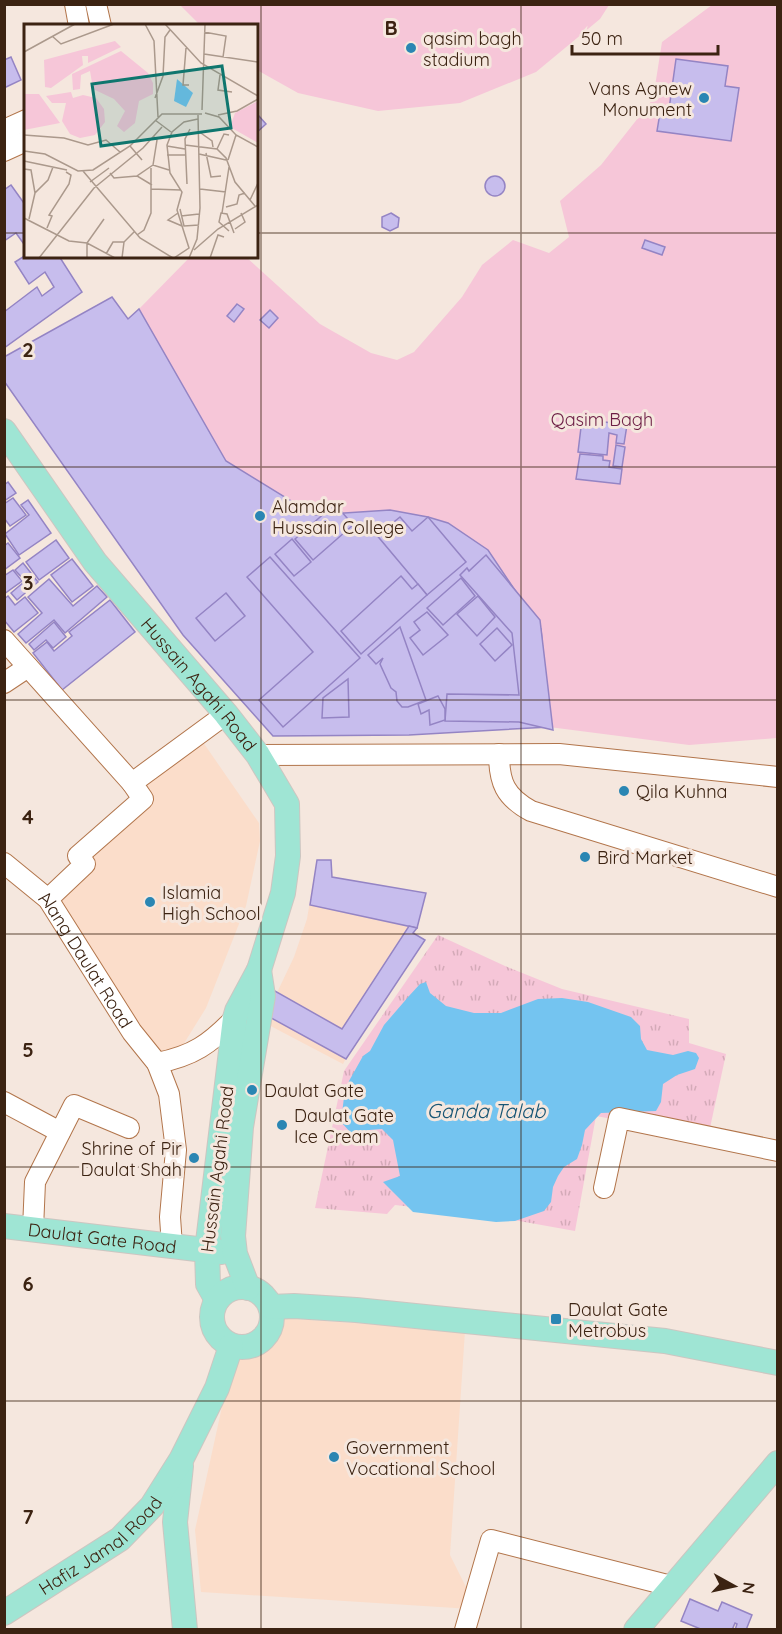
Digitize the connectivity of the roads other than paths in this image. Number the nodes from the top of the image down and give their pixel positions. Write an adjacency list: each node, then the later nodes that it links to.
1 (75, 4): 3 (street)
2 (96, 4): 4 (street)
3 (79, 24)
4 (100, 24)
5 (24, 121): 6 (street)
6 (4, 130)
7 (24, 142): 8 (street)
8 (4, 151)
9 (7, 440): 13 (main road, Hussain Agahi Road)
10 (4, 640): 11 (street)
11 (28, 667): 12 (street); 17 (street)
12 (4, 683)
13 (226, 714): 15 (main road, Hussain Agahi Road); 17 (street)
14 (499, 754): 15 (street); 16 (street); 19 (street)
15 (258, 755): 21 (main road, Hussain Agahi Road)
16 (777, 777)
17 (132, 783): 20 (street)
18 (4, 862): 20 (street, Alang Daulat Road)
19 (777, 887)
20 (48, 899): 23 (street, Alang Daulat Road)
21 (259, 970): 22 (main road, Hussain Agahi Road); 32 (main road, Hussain Agahi Road)
22 (235, 1018): 23 (street); 31 (main road, Hussain Agahi Road)
23 (157, 1063): 30 (street, Alang Daulat Road)
24 (4, 1102): 26 (street)
25 (129, 1128): 26 (street)
26 (60, 1132): 29 (street)
27 (777, 1151): 28 (street)
28 (604, 1188)
29 (14, 1230): 30 (main road, Daulat Gate Road)
30 (172, 1246): 31 (main road, Daulat Gate Road)
31 (207, 1250): 32 (main road, Daulat Gate Road); 34 (main road, Hussain Agahi Road)
32 (235, 1254): 33 (main road, Hussain Agahi Road)
33 (248, 1288): 34 (main road); 35 (main road)
34 (217, 1300): 36 (main road)
35 (271, 1307): 36 (main road); 37 (main road)
36 (231, 1346): 38 (main road, Hafiz Jamal Road)
37 (777, 1363)
38 (181, 1460): 41 (main road, Hafiz Jamal Road); 42 (main road)
39 (777, 1464): 40 (main road)
40 (671, 1586): 43 (street); 44 (main road)
41 (4, 1613)
42 (184, 1629)
43 (465, 1629)
44 (636, 1629)

